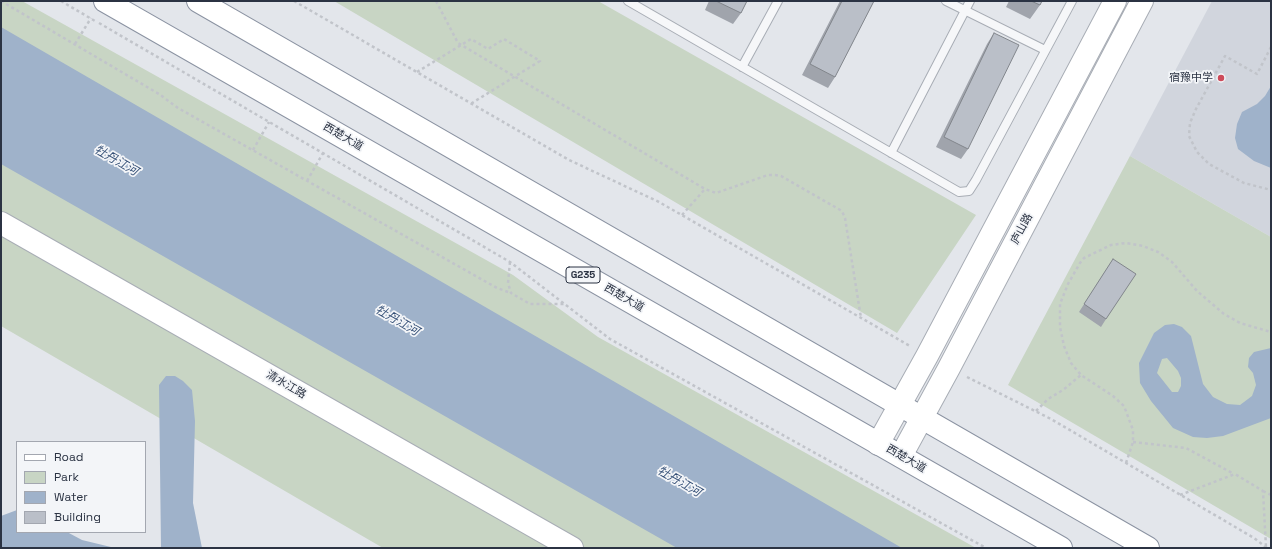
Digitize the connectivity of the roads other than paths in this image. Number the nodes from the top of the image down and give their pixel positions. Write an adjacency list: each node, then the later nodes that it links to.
1 (105, 1): 17 (main road, 西楚大道 / G235)
2 (198, 1): 15 (main road)
3 (628, 1): 12 (lane)
4 (778, 1): 12 (lane)
5 (946, 1): 10 (lane)
6 (970, 1): 10 (lane)
7 (1072, 1): 11 (lane)
8 (1114, 1): 15 (main road)
9 (1142, 1): 16 (main road, 庐山路)
10 (965, 10): 11 (lane); 13 (lane)
11 (1045, 50): 13 (lane)
12 (742, 67): 13 (lane)
13 (891, 153)
14 (1, 223): 19 (main road, 清水江路)
15 (900, 404): 16 (main road); 17 (main road)
16 (921, 417): 18 (main road, 庐山路); 21 (main road)
17 (878, 444): 18 (main road, 西楚大道 / G235)
18 (901, 456): 20 (main road, 西楚大道 / G235)
19 (572, 548)
20 (1061, 548)
21 (1148, 548)

